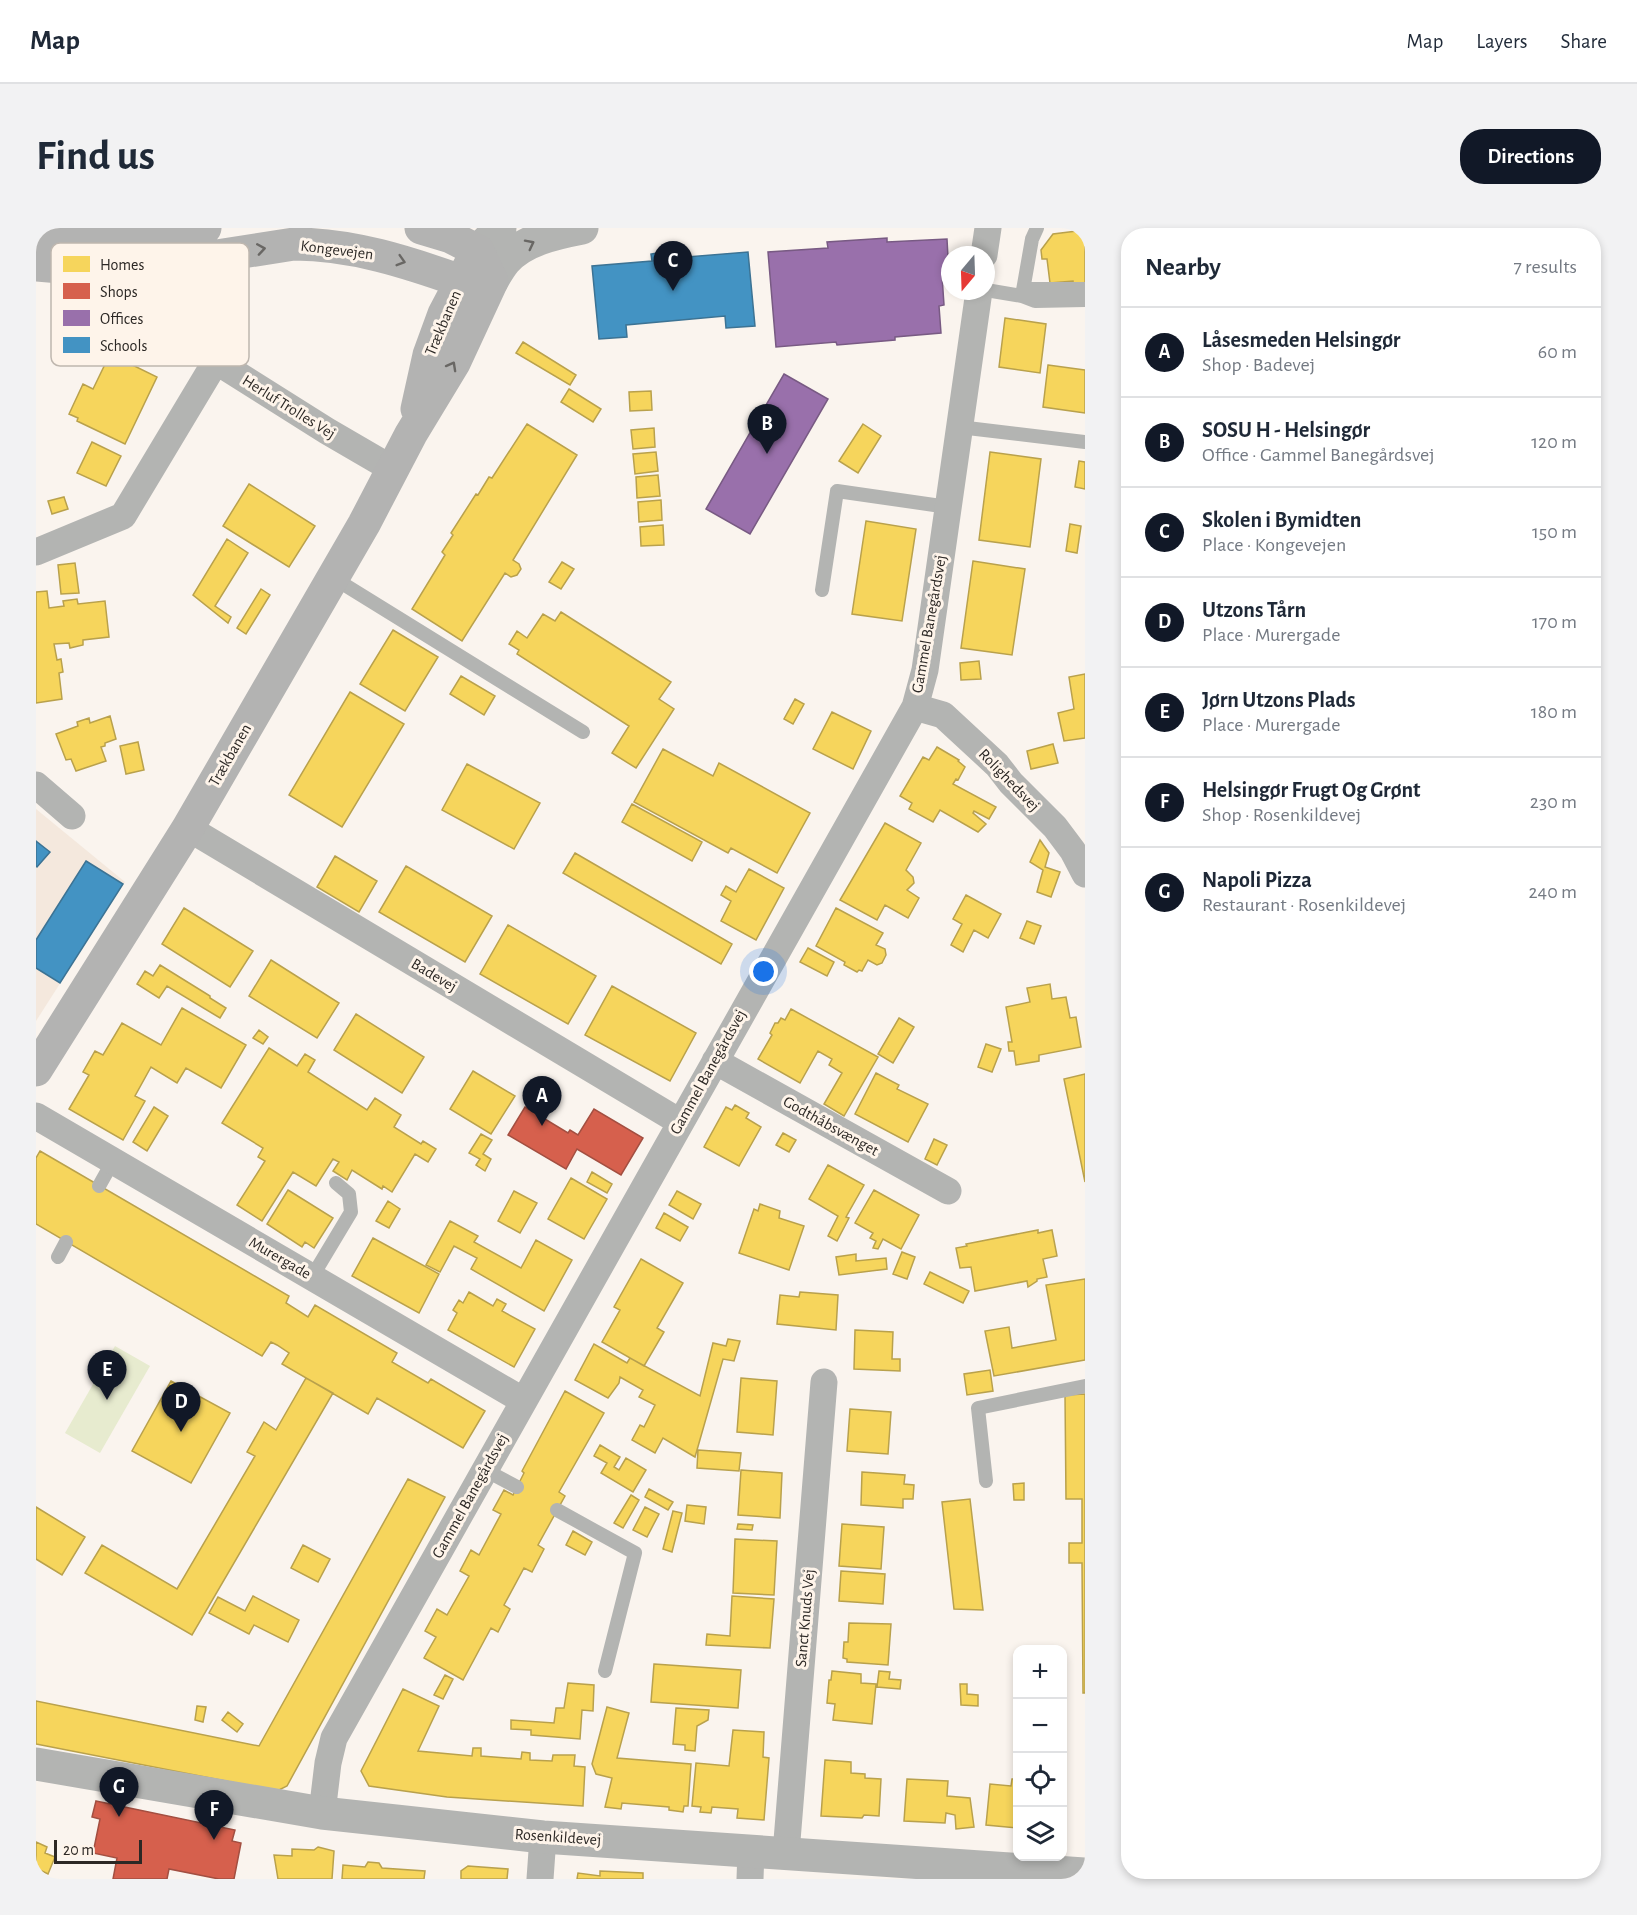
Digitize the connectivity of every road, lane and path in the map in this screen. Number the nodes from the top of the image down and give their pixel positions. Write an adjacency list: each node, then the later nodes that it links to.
1 (206, 228): 7 (main road, Kongevejen)
2 (422, 228): 11 (main road)
3 (501, 228): 11 (street)
4 (582, 228): 12 (street, one-way to 4)
5 (988, 228): 9 (street)
6 (1037, 228): 15 (lane)
7 (128, 231): 8 (main road, Kongevejen)
8 (71, 243)
9 (985, 246)
10 (249, 251): 12 (main road, Kongevejen, one-way to 12)
11 (478, 251): 12 (main road)
12 (477, 281): 22 (main road, Trækbanen)
13 (1085, 289): 15 (lane)
14 (995, 291): 15 (lane)
15 (1022, 293): 17 (lane)
16 (978, 300): 20 (street, Gammel Banegårdsvej)
17 (1085, 300)
18 (213, 366): 24 (street, Herluf Trolles Vej)
19 (224, 366): 22 (street, Herluf Trolles Vej)
20 (959, 427): 21 (lane); 23 (street, Gammel Banegårdsvej)
21 (1085, 442)
22 (394, 470): 25 (main road, Trækbanen)
23 (948, 507): 26 (lane); 27 (street, Gammel Banegårdsvej)
24 (36, 552)
25 (332, 577): 28 (lane); 31 (main road, Trækbanen)
26 (822, 590)
27 (915, 706): 32 (street, Rolighedsvej); 33 (street, Gammel Banegårdsvej)
28 (583, 732)
29 (36, 785): 30 (street)
30 (72, 816)
31 (188, 828): 34 (main road, Trækbanen); 36 (street, Badevej)
32 (1085, 874)
33 (715, 1061): 36 (street, Gammel Banegårdsvej); 40 (street, Godthåbsvænget)
34 (36, 1070)
35 (36, 1116): 37 (street, Murergade)
36 (680, 1122): 46 (street, Gammel Banegårdsvej)
37 (113, 1161): 39 (lane); 43 (street, Murergade)
38 (336, 1183): 43 (lane)
39 (99, 1186)
40 (948, 1191)
41 (66, 1242): 42 (lane)
42 (58, 1257)
43 (312, 1277): 46 (street, Murergade)
44 (824, 1382): 55 (street, Sanct Knuds Vej)
45 (1085, 1386): 48 (lane)
46 (524, 1401): 47 (street, Gammel Banegårdsvej)
47 (485, 1470): 49 (lane); 53 (street, Gammel Banegårdsvej)
48 (986, 1481)
49 (517, 1487)
50 (557, 1510): 51 (lane)
51 (605, 1671)
52 (36, 1764): 53 (street, Rosenkildevej)
53 (321, 1813): 54 (street, Rosenkildevej)
54 (543, 1837): 56 (street, Rosenkildevej); 59 (street)
55 (786, 1853): 56 (street, Rosenkildevej); 57 (street, Rosenkildevej)
56 (750, 1864)
57 (960, 1872): 58 (street, Rosenkildevej)
58 (1085, 1874)
59 (540, 1879)

